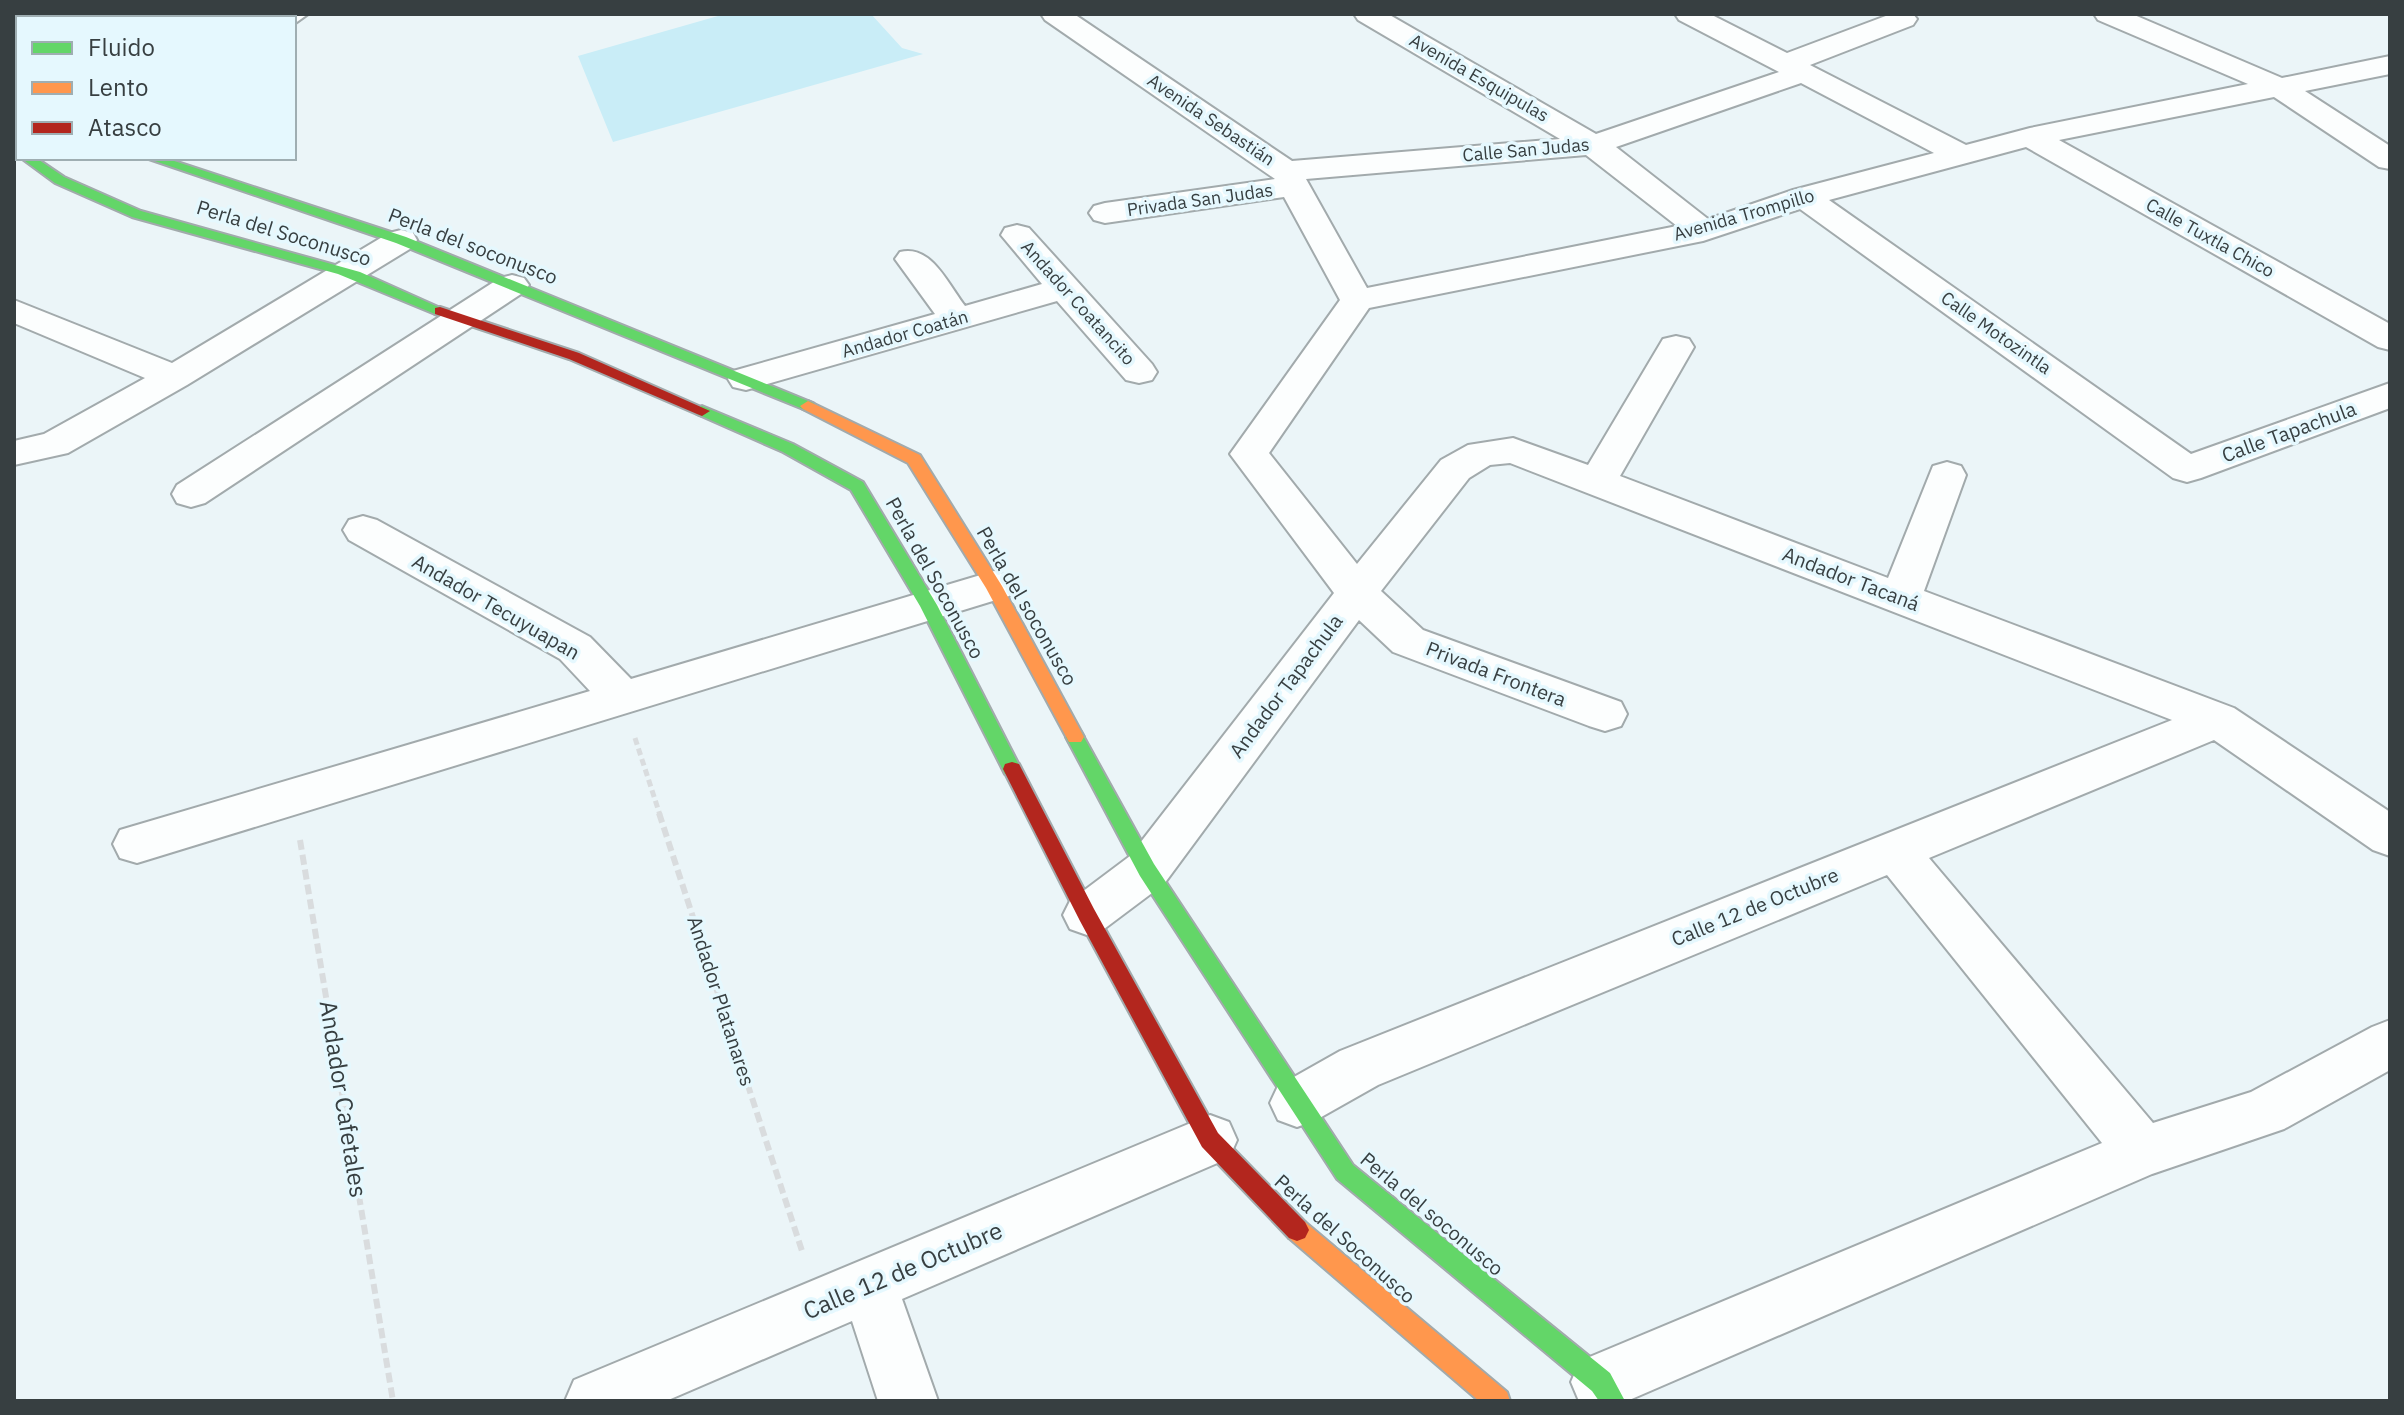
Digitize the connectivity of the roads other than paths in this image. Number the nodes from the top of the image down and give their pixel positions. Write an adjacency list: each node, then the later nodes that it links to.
1 (1055, 14): 15 (street, Avenida Sebastián)
2 (1368, 14): 10 (street, Avenida Esquipulas)
3 (1689, 14): 7 (street)
4 (2108, 14): 8 (street)
5 (1903, 19): 7 (street, Calle San Judas)
6 (2388, 63): 8 (street, Avenida Trompillo)
7 (1795, 68): 10 (street, Calle San Judas); 11 (street)
8 (2277, 86): 9 (street, Avenida Trompillo); 14 (street)
9 (2030, 137): 11 (street, Avenida Trompillo); 29 (street, Calle Tuxtla Chico)
10 (1593, 145): 15 (street, Calle San Judas); 18 (street, Avenida Esquipulas)
11 (1964, 156): 16 (street, Avenida Trompillo)
12 (30, 160): 22 (main road, Perla del Soconusco)
13 (157, 160): 20 (main road, Perla del soconusco)
14 (2390, 160)
15 (1291, 179): 17 (street, Privada San Judas); 25 (street, Avenida Sebastián)
16 (1804, 197): 18 (street, Avenida Trompillo); 37 (street, Calle Motozintla)
17 (1105, 213)
18 (1703, 231): 25 (street, Avenida Trompillo)
19 (1017, 235): 24 (street, Andador Coatancito)
20 (401, 240): 22 (street); 23 (main road, Perla del soconusco)
21 (912, 259): 28 (street)
22 (347, 272): 27 (main road, Perla del Soconusco); 32 (street)
23 (512, 285): 27 (street); 33 (main road, Perla del soconusco)
24 (1065, 288): 28 (street, Andador Coatán); 31 (street, Andador Coatancito)
25 (1357, 300): 43 (street)
26 (14, 310): 32 (street)
27 (460, 319): 40 (street); 45 (main road, Perla del Soconusco)
28 (957, 319): 33 (street, Andador Coatán)
29 (2390, 339)
30 (1676, 347): 39 (street)
31 (1139, 372)
32 (174, 377): 35 (street)
33 (746, 379): 42 (main road, Perla del soconusco)
34 (2390, 395): 37 (street, Calle Tapachula)
35 (14, 453)
36 (1481, 454): 39 (street, Andador Tacaná); 43 (street, Andador Tapachula)
37 (2187, 469)
38 (1947, 475): 44 (street)
39 (1597, 482): 44 (street, Andador Tacaná)
40 (191, 494)
41 (363, 530): 46 (street, Andador Tecuyuapan)
42 (994, 586): 45 (street); 52 (main road, Perla del soconusco)
43 (1357, 593): 47 (street, Privada Frontera); 52 (street, Andador Tapachula)
44 (1901, 598): 48 (street, Andador Tacaná)
45 (928, 605): 46 (street); 53 (main road, Perla del Soconusco)
46 (621, 696): 50 (street)
47 (1605, 714)
48 (2218, 720): 49 (street, Andador Tacaná); 51 (street, Calle 12 de Octubre)
49 (2390, 837)
50 (137, 844)
51 (1895, 851): 55 (street, Calle 12 de Octubre); 57 (street)
52 (1147, 870): 53 (street, Andador Tapachula); 55 (main road, Perla del soconusco)
53 (1087, 915): 56 (main road, Perla del Soconusco)
54 (2390, 1043): 57 (street)
55 (1297, 1103): 59 (main road, Perla del soconusco)
56 (1210, 1140): 58 (street, Calle 12 de Octubre); 62 (main road, Perla del Soconusco)
57 (2143, 1152): 59 (street)
58 (845, 1296): 60 (street, Calle 12 de Octubre); 61 (street)
59 (1607, 1391)
60 (595, 1401)
61 (908, 1401)
62 (1498, 1401)

